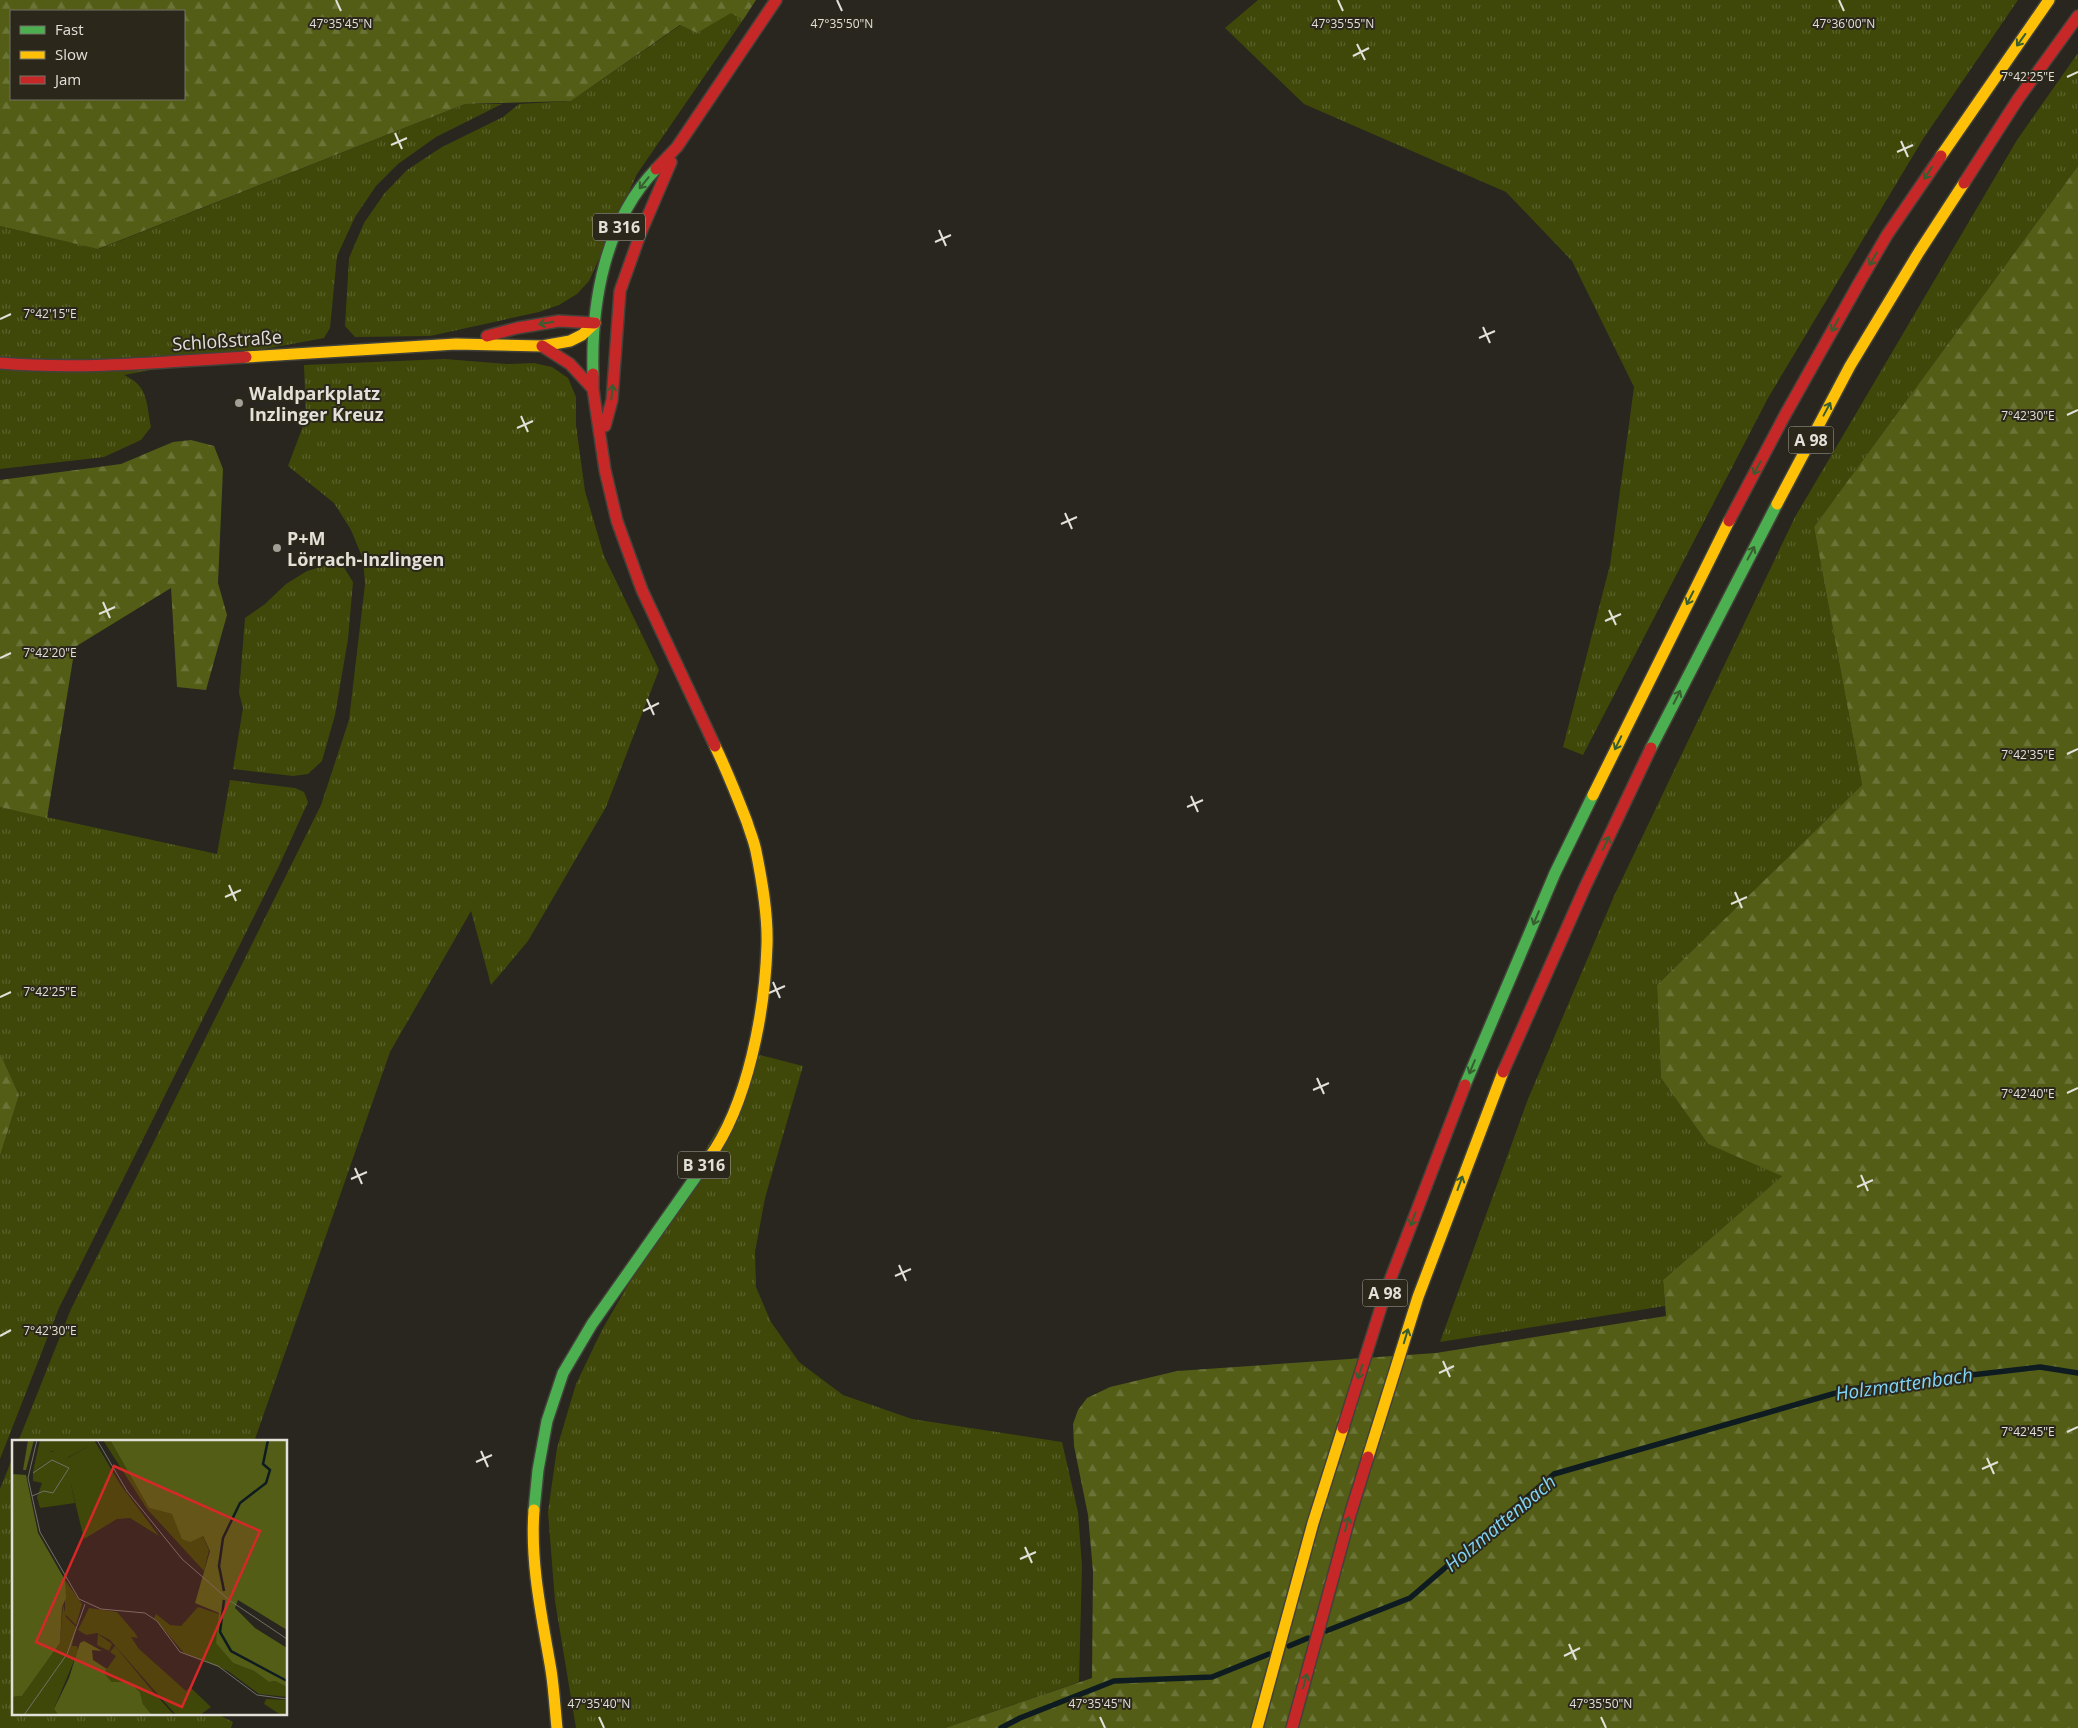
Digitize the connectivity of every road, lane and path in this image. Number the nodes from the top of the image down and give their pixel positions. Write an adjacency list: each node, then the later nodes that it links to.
1 (776, 0): 4 (main road, B 316)
2 (2049, 0): 13 (main road, A 98, one-way to 13)
3 (2078, 16): 14 (main road, A 98, one-way to 3)
4 (677, 147): 5 (main road, B 316); 6 (main road, B 316, one-way to 6)
5 (620, 291): 6 (main road); 11 (main road, B 316, one-way to 5)
6 (595, 323): 7 (main road, Schloßstraße, one-way to 7); 8 (main road, Schloßstraße); 10 (main road, B 316)
7 (456, 344): 8 (main road, Schloßstraße); 9 (main road, Schloßstraße)
8 (542, 346): 10 (main road)
9 (0, 363)
10 (593, 389): 11 (main road, B 316)
11 (601, 439): 12 (main road, B 316)
12 (557, 1728)
13 (1257, 1728)
14 (1292, 1728)

